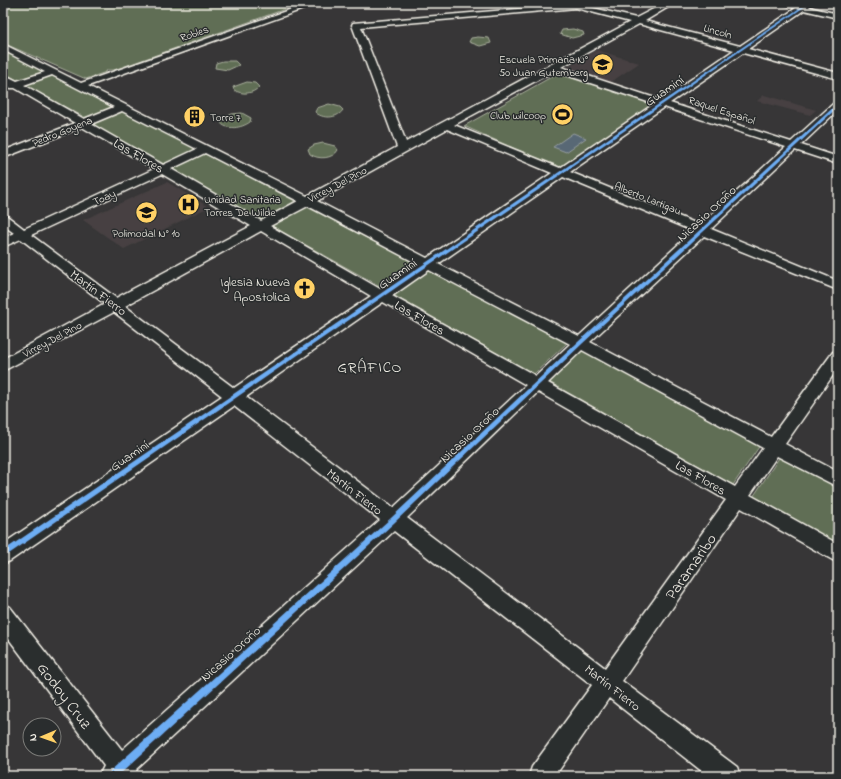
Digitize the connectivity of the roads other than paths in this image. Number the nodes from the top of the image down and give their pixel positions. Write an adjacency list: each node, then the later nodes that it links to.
1 (316, 3): 14 (street, Robles)
2 (671, 3): 6 (street, Virrey Del Pino)
3 (783, 3): 4 (street)
4 (806, 5): 5 (street); 8 (street, Guaminí)
5 (838, 16)
6 (637, 21): 8 (street, Lincoln); 9 (street, Virrey Del Pino); 22 (street, Lincoln)
7 (3, 47): 10 (street)
8 (742, 51): 11 (street, Lincoln); 16 (street, Guaminí)
9 (552, 67): 16 (street, Raquel Español); 20 (street, Virrey Del Pino)
10 (53, 72): 13 (street); 14 (street)
11 (838, 76)
12 (3, 77): 13 (street, Las Flores)
13 (16, 84): 15 (street); 19 (street, Las Flores)
14 (80, 86): 18 (street)
15 (3, 88)
16 (664, 104): 21 (street, Raquel Español); 27 (street, Guaminí)
17 (838, 105): 21 (street, Nicasio Oroño)
18 (121, 108): 19 (street, Pedro Goyena); 23 (street)
19 (84, 123): 24 (street, Pedro Goyena); 26 (street, Las Flores)
20 (445, 125): 22 (street, Virrey Del Pino); 27 (street, Alberto Lartigau)
21 (793, 146): 25 (street, Raquel Español); 31 (street, Nicasio Oroño)
22 (403, 148): 28 (street, Virrey Del Pino)
23 (206, 150): 26 (street, Toay); 28 (street)
24 (3, 155)
25 (838, 161)
26 (163, 169): 30 (street, Las Flores); 32 (street, Toay)
27 (561, 174): 31 (street, Alberto Lartigau); 34 (street, Guaminí)
28 (306, 200): 30 (street, Virrey Del Pino); 34 (street)
29 (3, 219): 32 (street, Martín Fierro)
30 (261, 225): 36 (street, Las Flores); 37 (street, Virrey Del Pino)
31 (703, 231): 35 (street, Alberto Lartigau); 38 (street, Nicasio Oroño)
32 (24, 234): 33 (street, Toay); 37 (street, Martín Fierro)
33 (3, 243)
34 (428, 265): 36 (street, Guaminí); 38 (street)
35 (838, 286)
36 (382, 296): 41 (street, Las Flores); 42 (street, Guaminí)
37 (116, 305): 40 (street, Virrey Del Pino); 42 (street, Martín Fierro)
38 (580, 343): 41 (street, Nicasio Oroño); 43 (street)
39 (838, 356): 43 (street, Paramaribo)
40 (3, 366)
41 (537, 384): 45 (street, Las Flores); 46 (street, Nicasio Oroño)
42 (234, 397): 46 (street, Martín Fierro); 48 (street, Guaminí)
43 (775, 446): 44 (street); 45 (street, Paramaribo)
44 (838, 480)
45 (738, 498): 47 (street, Las Flores); 50 (street, Paramaribo)
46 (393, 520): 50 (street, Martín Fierro); 51 (street, Nicasio Oroño)
47 (838, 554)
48 (3, 555)
49 (3, 614): 51 (street, Godoy Cruz)
50 (608, 683): 52 (street, Paramaribo); 53 (street, Martín Fierro)
51 (120, 773)
52 (541, 776)
53 (728, 776)

